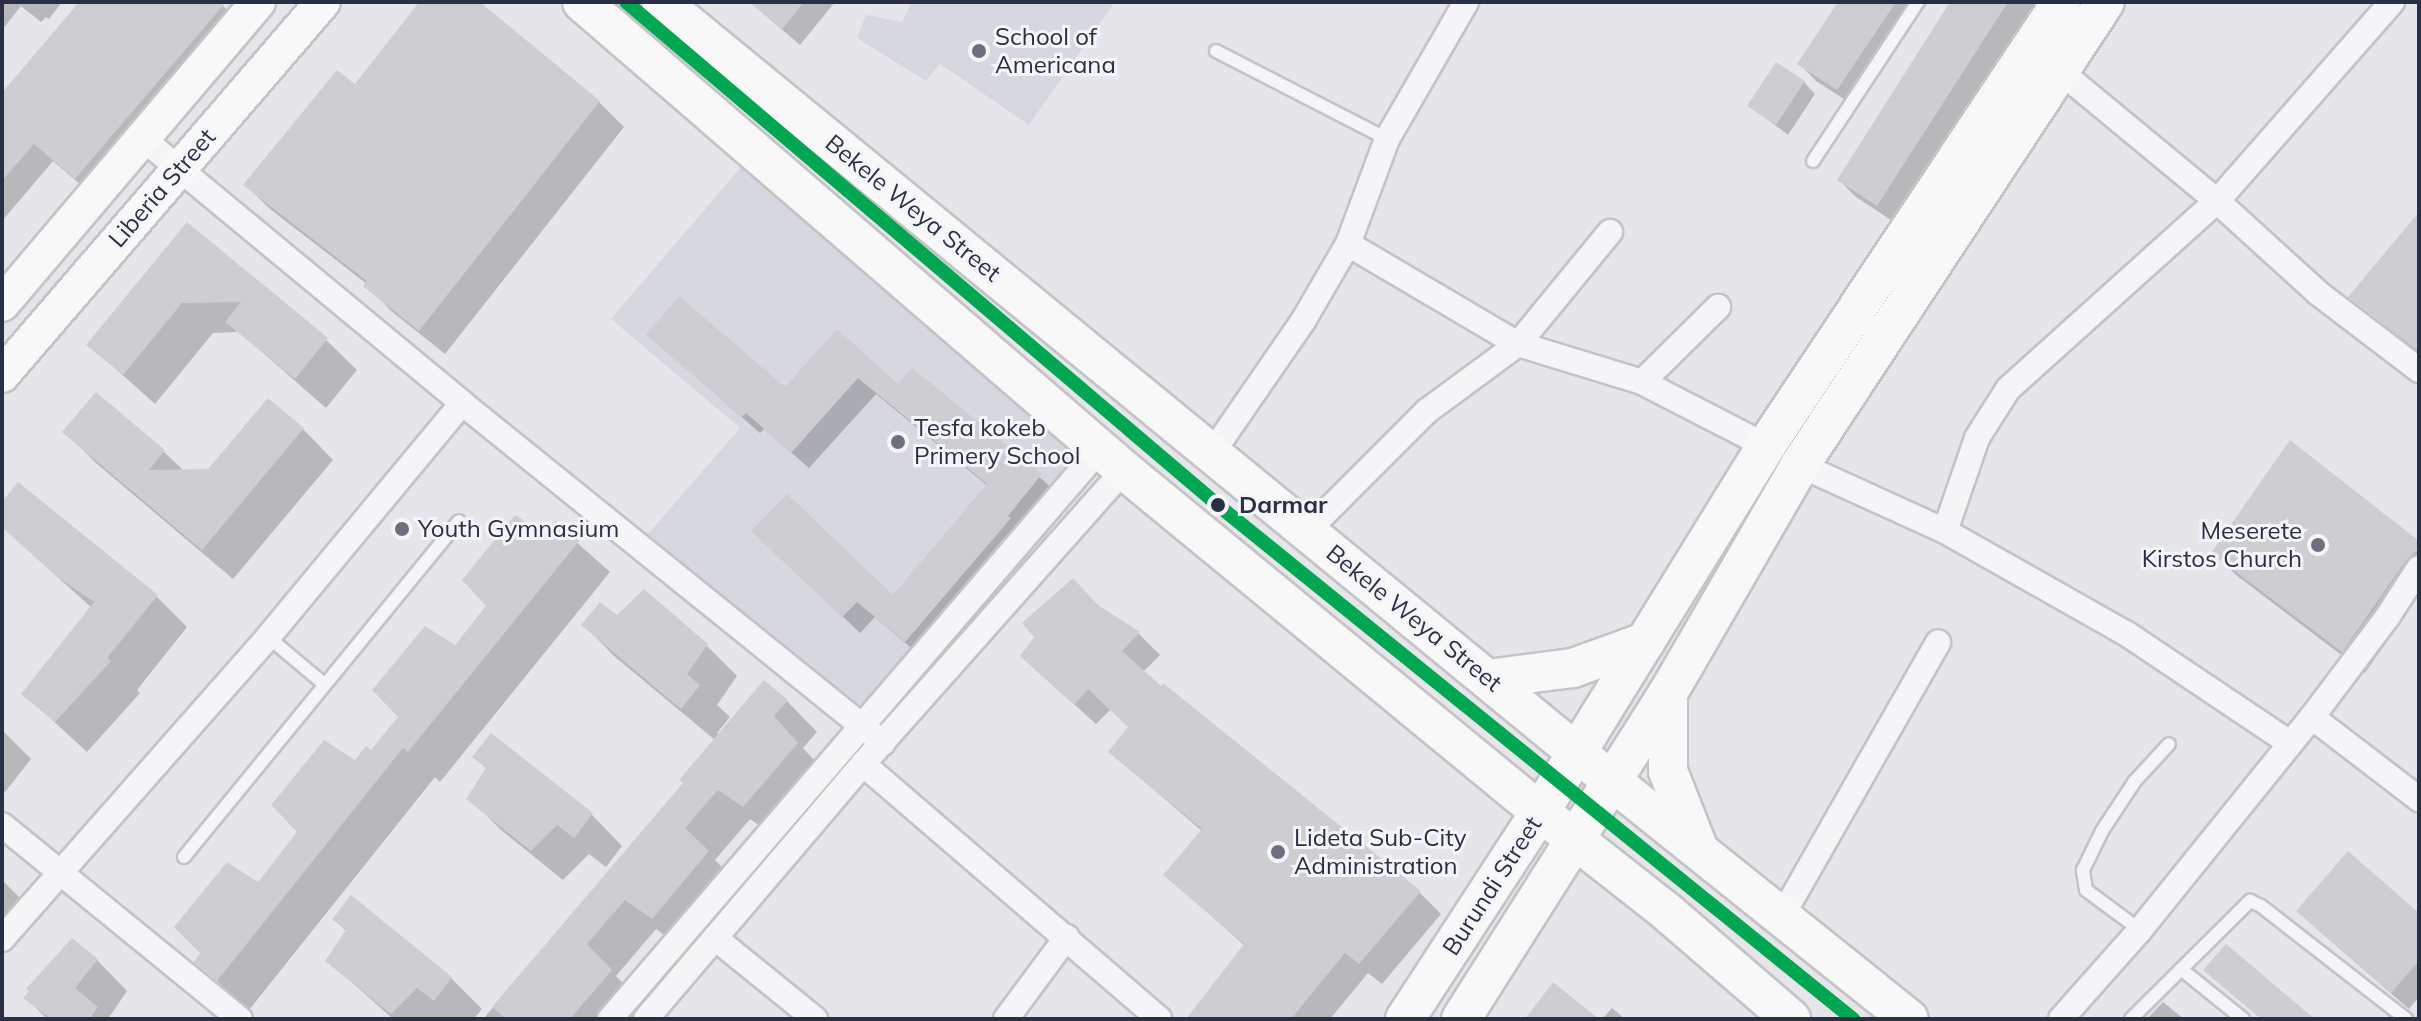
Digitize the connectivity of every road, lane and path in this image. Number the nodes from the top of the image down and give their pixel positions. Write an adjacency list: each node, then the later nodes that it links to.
1 (258, 2): 12 (street, Liberia Street)
2 (323, 2): 15 (street, Liberia Street)
3 (582, 2): 28 (main road)
4 (1466, 2): 13 (street)
5 (1918, 2): 14 (lane)
6 (2061, 2): 26 (main road, Burundi Street)
7 (2105, 2): 11 (main road, Burundi Street)
8 (2392, 2): 16 (street)
9 (678, 7): 27 (main road, Bekele Weya Street)
10 (1216, 51): 13 (lane)
11 (2060, 71): 16 (street); 29 (main road, Burundi Street)
12 (142, 138): 15 (street); 19 (street, Liberia Street)
13 (1387, 139): 18 (street)
14 (1813, 161)
15 (179, 167): 23 (street, Liberia Street); 25 (street)
16 (2217, 201): 22 (street); 32 (street)
17 (1610, 232): 21 (street)
18 (1348, 244): 21 (street); 27 (street)
19 (2, 304)
20 (1718, 307): 24 (street)
21 (1518, 344): 24 (street); 31 (street)
22 (2419, 370)
23 (2, 375)
24 (1642, 382): 26 (street)
25 (462, 403): 34 (street); 41 (street)
26 (1766, 446): 35 (main road, Burundi Street)
27 (1212, 453): 31 (main road, Bekele Weya Street)
28 (1112, 459): 41 (street); 42 (street); 49 (main road)
29 (1800, 465): 32 (street); 39 (main road, Burundi Street)
30 (459, 521): 38 (lane)
31 (1307, 531): 37 (main road, Bekele Weya Street)
32 (1945, 531): 43 (street)
33 (2419, 568): 40 (street)
34 (268, 637): 38 (lane); 54 (street)
35 (1645, 642): 37 (main road); 45 (main road, Burundi Street)
36 (1938, 642): 55 (street)
37 (1487, 679): 45 (main road, Bekele Weya Street)
38 (324, 684): 53 (lane)
39 (1668, 693): 47 (main road, Burundi Street); 52 (main road)
40 (2312, 717): 43 (street); 48 (street)
41 (862, 724): 42 (street); 62 (street)
42 (883, 743): 46 (street)
43 (2290, 743): 56 (street)
44 (2169, 744): 56 (lane)
45 (1577, 753): 47 (main road, Bekele Weya Street); 49 (main road, Burundi Street)
46 (863, 764): 57 (street); 58 (street)
47 (1613, 780): 51 (main road, Burundi Street); 52 (main road, Bekele Weya Street)
48 (2419, 799)
49 (1540, 812): 51 (main road); 67 (main road, Burundi Street)
50 (2, 825): 54 (street)
51 (1575, 840): 68 (main road, Burundi Street); 69 (main road)
52 (1698, 850): 55 (main road, Bekele Weya Street)
53 (184, 857)
54 (59, 872): 59 (street); 61 (street)
55 (1782, 916): 70 (main road, Bekele Weya Street)
56 (2140, 930): 71 (street)
57 (1067, 937): 65 (street); 66 (street)
58 (715, 938): 63 (street); 64 (street)
59 (2, 939)
60 (2181, 969): 72 (lane); 73 (lane); 74 (lane)
61 (240, 1019)
62 (610, 1019)
63 (646, 1019)
64 (815, 1019)
65 (1006, 1019)
66 (1159, 1019)
67 (1405, 1019)
68 (1461, 1019)
69 (1791, 1019)
70 (1909, 1019)
71 (2061, 1019)
72 (2131, 1019)
73 (2243, 1019)
74 (2406, 1019)

